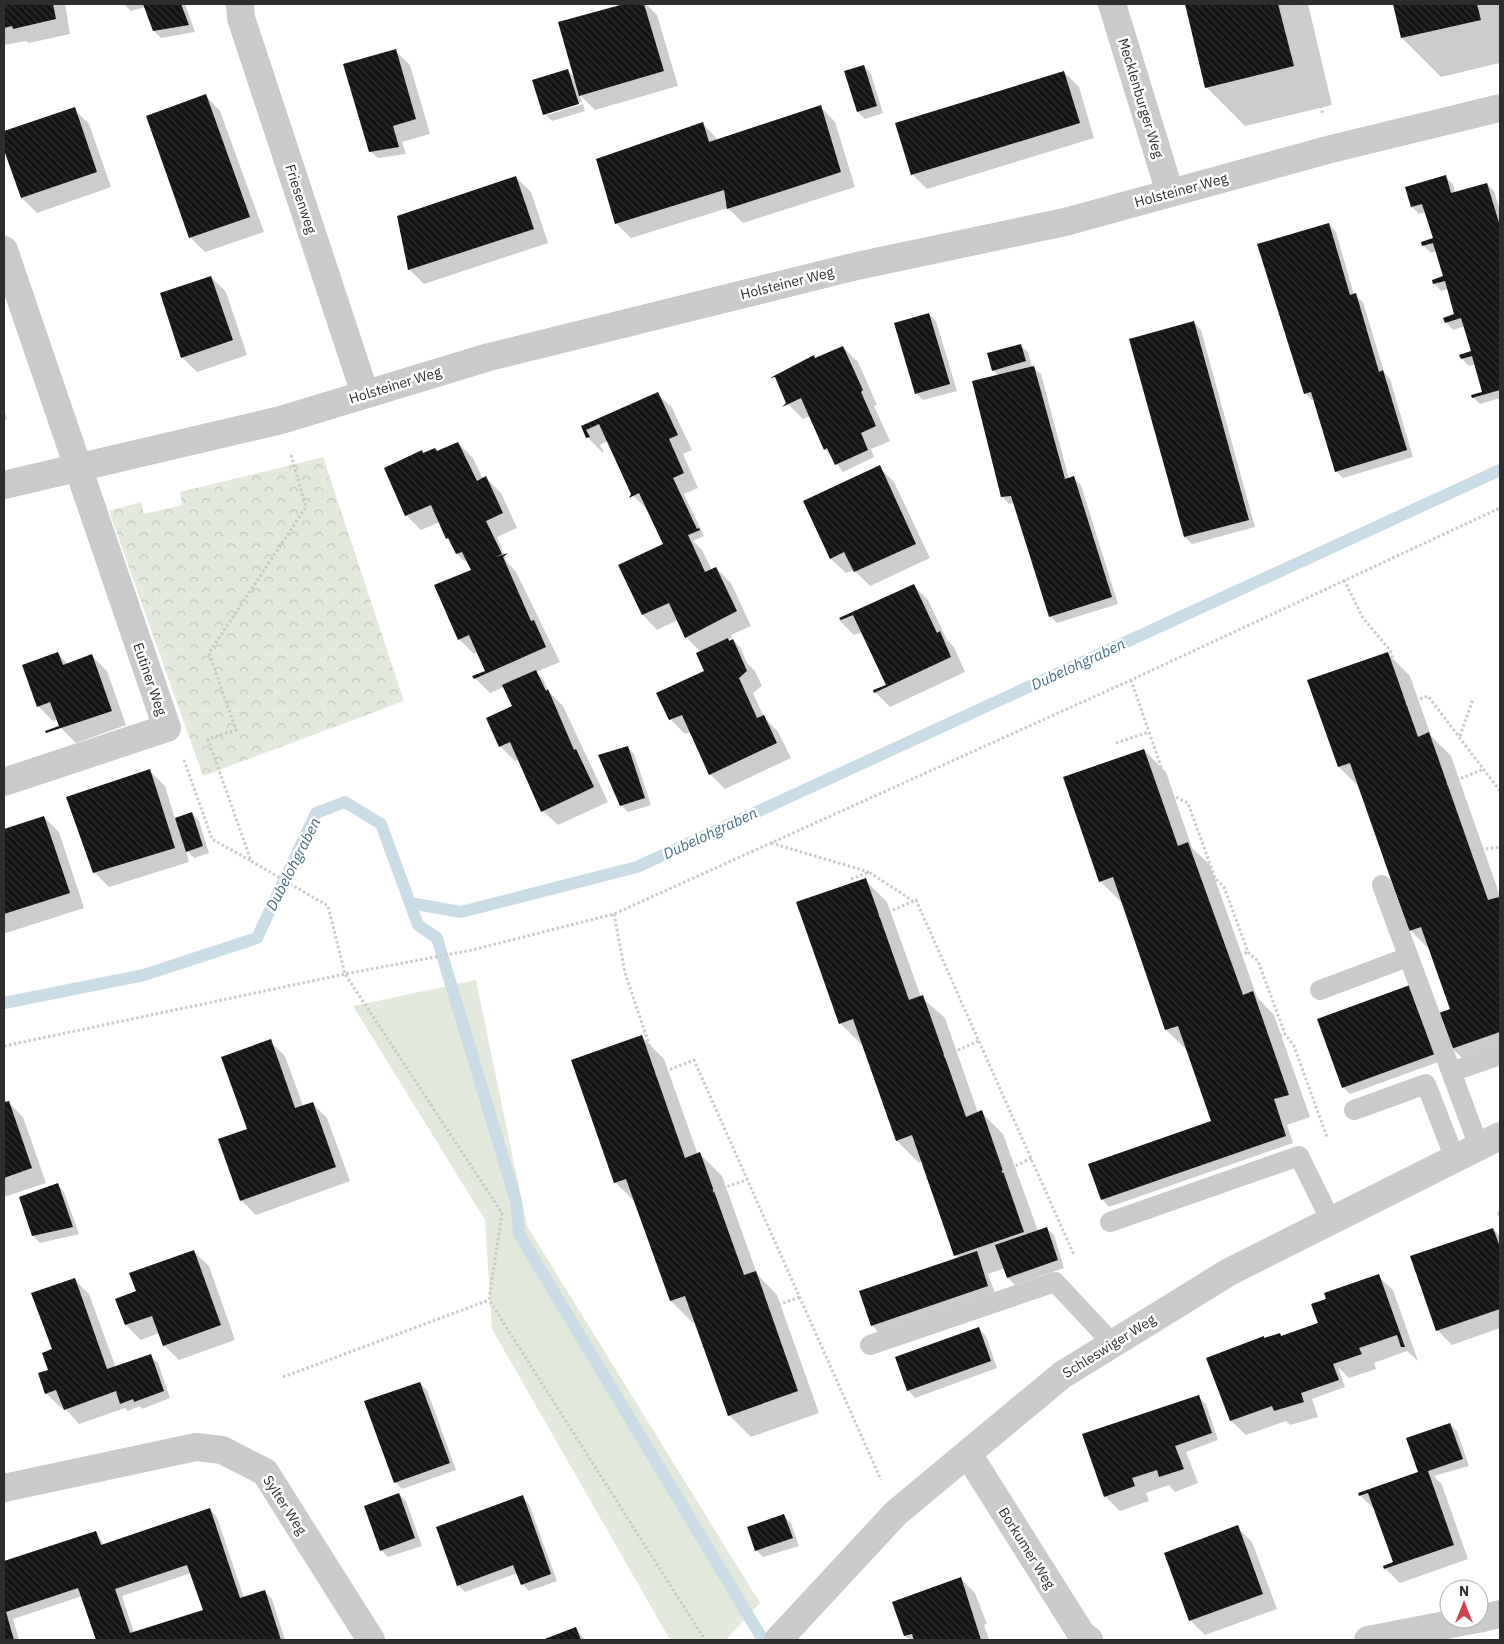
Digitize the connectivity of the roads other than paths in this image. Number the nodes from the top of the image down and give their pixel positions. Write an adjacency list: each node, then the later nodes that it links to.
1 (240, 4): 6 (street, Friesenweg)
2 (1112, 4): 4 (street, Mecklenburger Weg)
3 (1500, 108): 4 (street, Holsteiner Weg)
4 (1170, 193): 6 (street, Holsteiner Weg)
5 (4, 250): 7 (street)
6 (365, 394): 7 (street, Holsteiner Weg)
7 (76, 468): 8 (street, Holsteiner Weg); 9 (street, Eutiner Weg)
8 (4, 485)
9 (4, 782)
10 (1382, 884): 11 (lane)
11 (1408, 957): 12 (lane); 14 (lane)
12 (1320, 990)
13 (1500, 1055): 14 (lane)
14 (1451, 1072): 16 (lane)
15 (1354, 1110): 17 (lane)
16 (1490, 1141): 17 (street, Schleswiger Weg)
17 (1455, 1159): 18 (street, Schleswiger Weg)
18 (1332, 1221): 19 (lane); 20 (street, Schleswiger Weg)
19 (1110, 1222)
20 (1112, 1342): 21 (lane); 22 (street, Schleswiger Weg)
21 (870, 1345)
22 (968, 1454): 25 (street, Schleswiger Weg); 27 (street, Borkumer Weg)
23 (4, 1488): 26 (street, Sylter Weg)
24 (1439, 1626): 28 (street)
25 (780, 1638)
26 (370, 1640)
27 (1089, 1640)
28 (1368, 1640)

